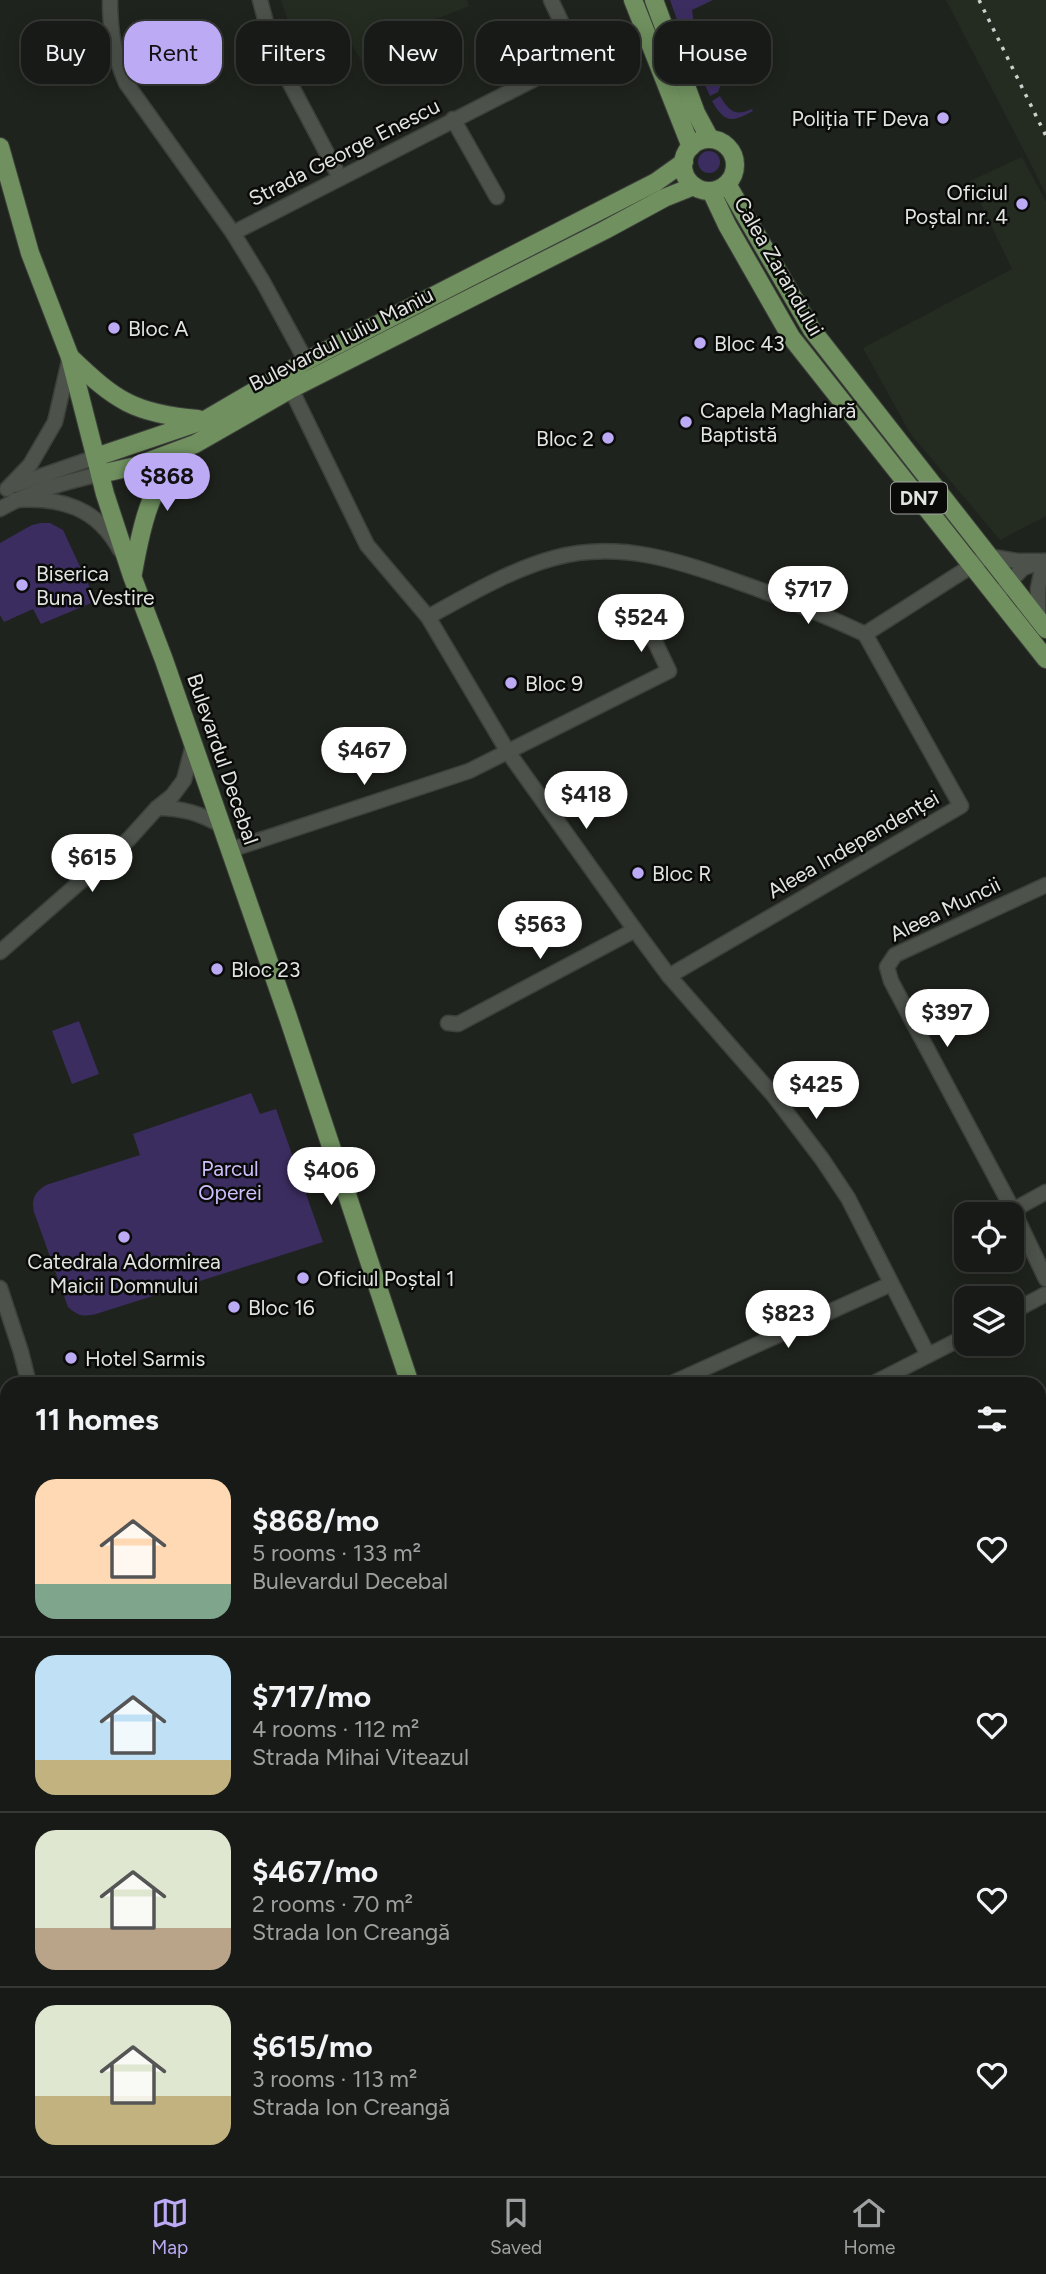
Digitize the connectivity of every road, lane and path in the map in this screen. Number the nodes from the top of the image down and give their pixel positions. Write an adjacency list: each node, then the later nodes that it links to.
1 (110, 0): 13 (street)
2 (260, 0): 10 (street)
3 (551, 0): 6 (street, Strada George Enescu)
4 (633, 0): 9 (main road)
5 (654, 0): 7 (main road)
6 (453, 119): 10 (street, Strada George Enescu); 12 (street)
7 (710, 139): 9 (main road); 11 (main road)
8 (0, 147): 14 (main road, Bulevardul Decebal)
9 (687, 155): 11 (main road); 15 (main road, Bulevardul Iuliu Maniu)
10 (340, 178): 13 (street, Strada George Enescu)
11 (710, 187): 16 (main road, Bulevardul Iuliu Maniu); 22 (main road, Calea Zarandului / DN7)
12 (497, 197)
13 (233, 233): 15 (street)
14 (69, 357): 17 (main road); 19 (main road, Bulevardul Decebal); 20 (street)
15 (306, 361): 17 (main road, Bulevardul Iuliu Maniu)
16 (290, 389): 18 (main road, Bulevardul Iuliu Maniu); 27 (street)
17 (205, 420): 19 (main road, Bulevardul Iuliu Maniu)
18 (195, 444): 19 (main road, Bulevardul Iuliu Maniu); 24 (main road)
19 (98, 466): 20 (street, Bulevardul Iuliu Maniu); 24 (main road, Bulevardul Decebal)
20 (7, 494): 21 (street, Bulevardul Iuliu Maniu); 24 (street)
21 (0, 509)
22 (979, 560): 23 (street); 25 (main road, Calea Zarandului / DN7); 26 (main road, Calea Zarandului / DN7); 30 (street)
23 (1045, 560): 25 (street); 29 (street)
24 (132, 576): 32 (main road, Bulevardul Decebal)
25 (1010, 584): 26 (street); 29 (main road, Calea Zarandului / DN7)
26 (995, 595): 31 (main road, Calea Zarandului / DN7)
27 (428, 617): 30 (street); 33 (street)
28 (645, 621): 33 (street)
29 (1042, 624)
30 (865, 634): 40 (street, Aleea Independenței)
31 (1046, 659)
32 (193, 745): 34 (street); 35 (main road, Bulevardul Decebal)
33 (508, 752): 36 (street); 38 (street)
34 (157, 808): 35 (street); 39 (street)
35 (222, 826): 36 (main road, Bulevardul Decebal)
36 (230, 849): 54 (main road, Bulevardul Decebal)
37 (1046, 885): 43 (street, Aleea Muncii)
38 (635, 930): 40 (street); 41 (street)
39 (0, 952)
40 (669, 976): 47 (street)
41 (448, 1023)
42 (1046, 1192): 44 (street)
43 (1009, 1202)
44 (1024, 1204)
45 (1024, 1233): 46 (street, Aleea Muncii)
46 (1046, 1279)
47 (891, 1284): 52 (street); 55 (street)
48 (0, 1288): 53 (street)
49 (1046, 1294): 50 (street)
50 (1024, 1306)
51 (954, 1342): 52 (street)
52 (928, 1355): 56 (street)
53 (27, 1377)
54 (408, 1377)
55 (685, 1377)
56 (886, 1377)

